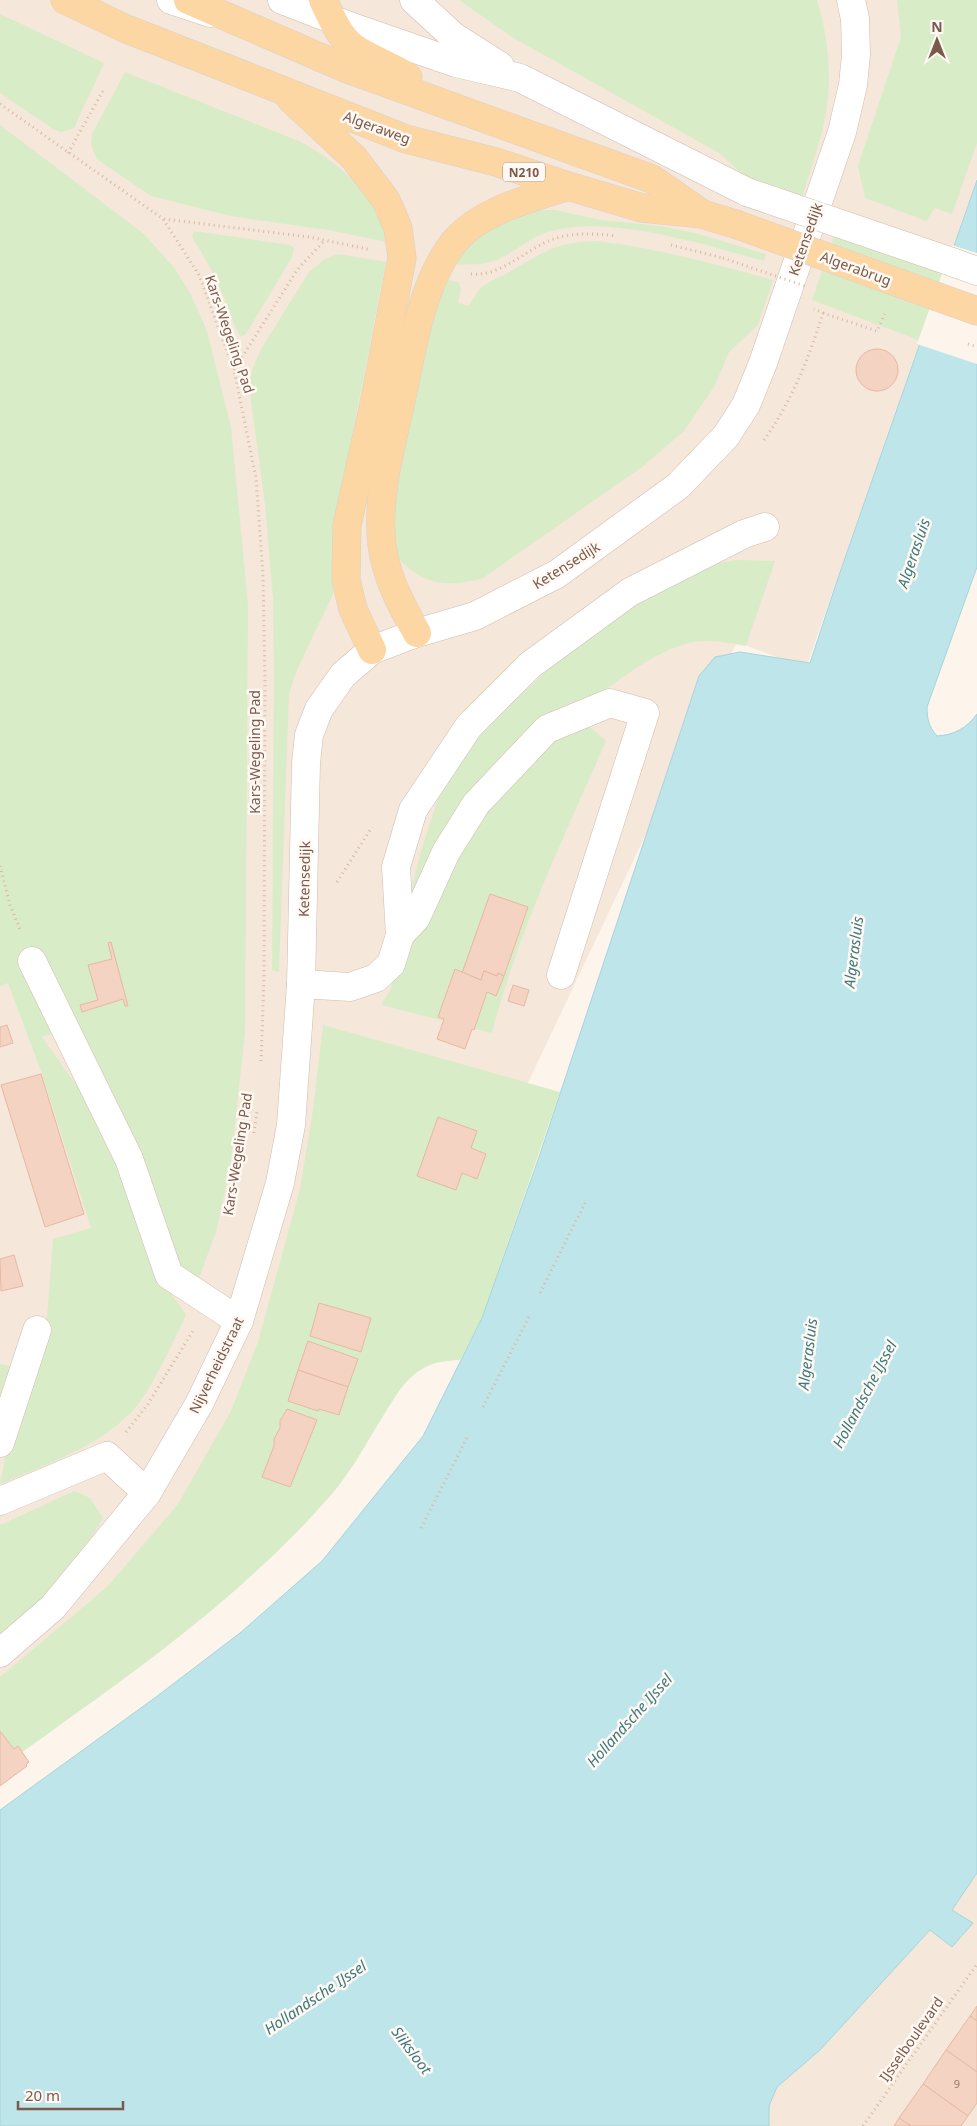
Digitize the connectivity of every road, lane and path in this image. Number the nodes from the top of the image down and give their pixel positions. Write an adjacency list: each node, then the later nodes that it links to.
1 (65, 0): 11 (main road, Algeraweg / N210)
2 (171, 0): 8 (street, Algeraweg / N210)
3 (188, 0): 8 (main road, Algeraweg / N210)
4 (282, 0): 7 (street)
5 (414, 0): 9 (street)
6 (851, 0): 25 (street, Ketensedijk)
7 (327, 9): 9 (street); 13 (main road)
8 (257, 29): 13 (main road, Algeraweg / N210)
9 (520, 78): 19 (street, bridge)
10 (104, 89): 14 (path)
11 (283, 91): 15 (main road, Algeraweg / N210); 26 (main road)
12 (0, 104): 14 (path, Kars-Wegeling Pad)
13 (445, 105): 16 (main road, Algeraweg / N210)
14 (68, 153): 23 (path, Kars-Wegeling Pad)
15 (568, 186): 16 (main road, Algeraweg / N210); 25 (main road)
16 (702, 214): 17 (main road, Algeraweg / N210)
17 (735, 224): 20 (main road, Algerabrug / N210, bridge)
18 (325, 240): 23 (path)
19 (977, 271)
20 (977, 311)
21 (823, 313): 22 (path)
22 (884, 313)
23 (234, 370): 32 (path, Kars-Wegeling Pad)
24 (765, 527): 28 (street)
25 (417, 633): 26 (street, Ketensedijk)
26 (372, 650): 31 (street, Ketensedijk)
27 (0, 866): 29 (path)
28 (400, 935): 30 (street); 31 (street)
29 (32, 961): 37 (street)
30 (561, 975)
31 (301, 984): 39 (street, Nijverheidstraat)
32 (260, 1070)
33 (258, 1108): 34 (path, Kars-Wegeling Pad)
34 (254, 1138)
35 (586, 1201): 36 (path)
36 (540, 1293)
37 (210, 1303): 39 (street); 44 (path)
38 (530, 1315): 41 (path)
39 (239, 1321): 45 (street, Nijverheidstraat)
40 (37, 1330): 43 (street)
41 (483, 1407)
42 (468, 1436): 47 (path)
43 (0, 1443)
44 (107, 1456): 45 (street); 46 (street)
45 (147, 1493): 48 (street, Nijverheidstraat)
46 (0, 1501)
47 (421, 1528)
48 (0, 1653)
49 (977, 1964): 50 (path, IJsselboulevard)
50 (863, 2126)

